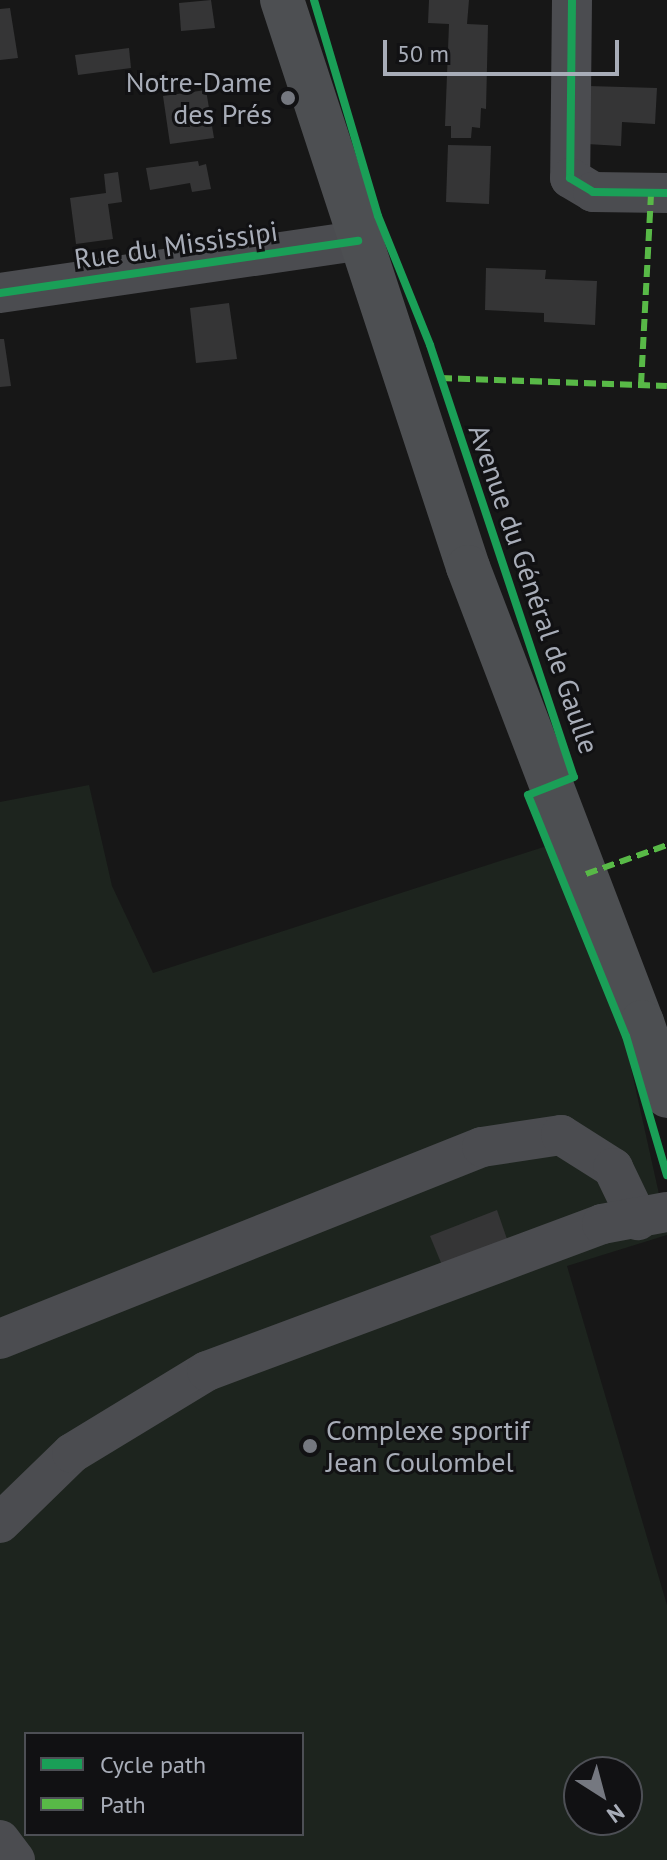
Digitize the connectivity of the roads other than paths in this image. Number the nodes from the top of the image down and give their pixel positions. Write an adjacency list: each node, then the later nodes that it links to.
1 (282, 0): 4 (main road, Avenue du Général de Gaulle)
2 (572, 0): 3 (street)
3 (667, 193)
4 (358, 241): 5 (street, Rue du Mississipi); 6 (main road, Avenue du Général de Gaulle)
5 (0, 293)
6 (667, 1096)
7 (652, 1216): 8 (street); 9 (street)
8 (0, 1339)
9 (0, 1523)
10 (0, 1840): 11 (street)
11 (15, 1860)

